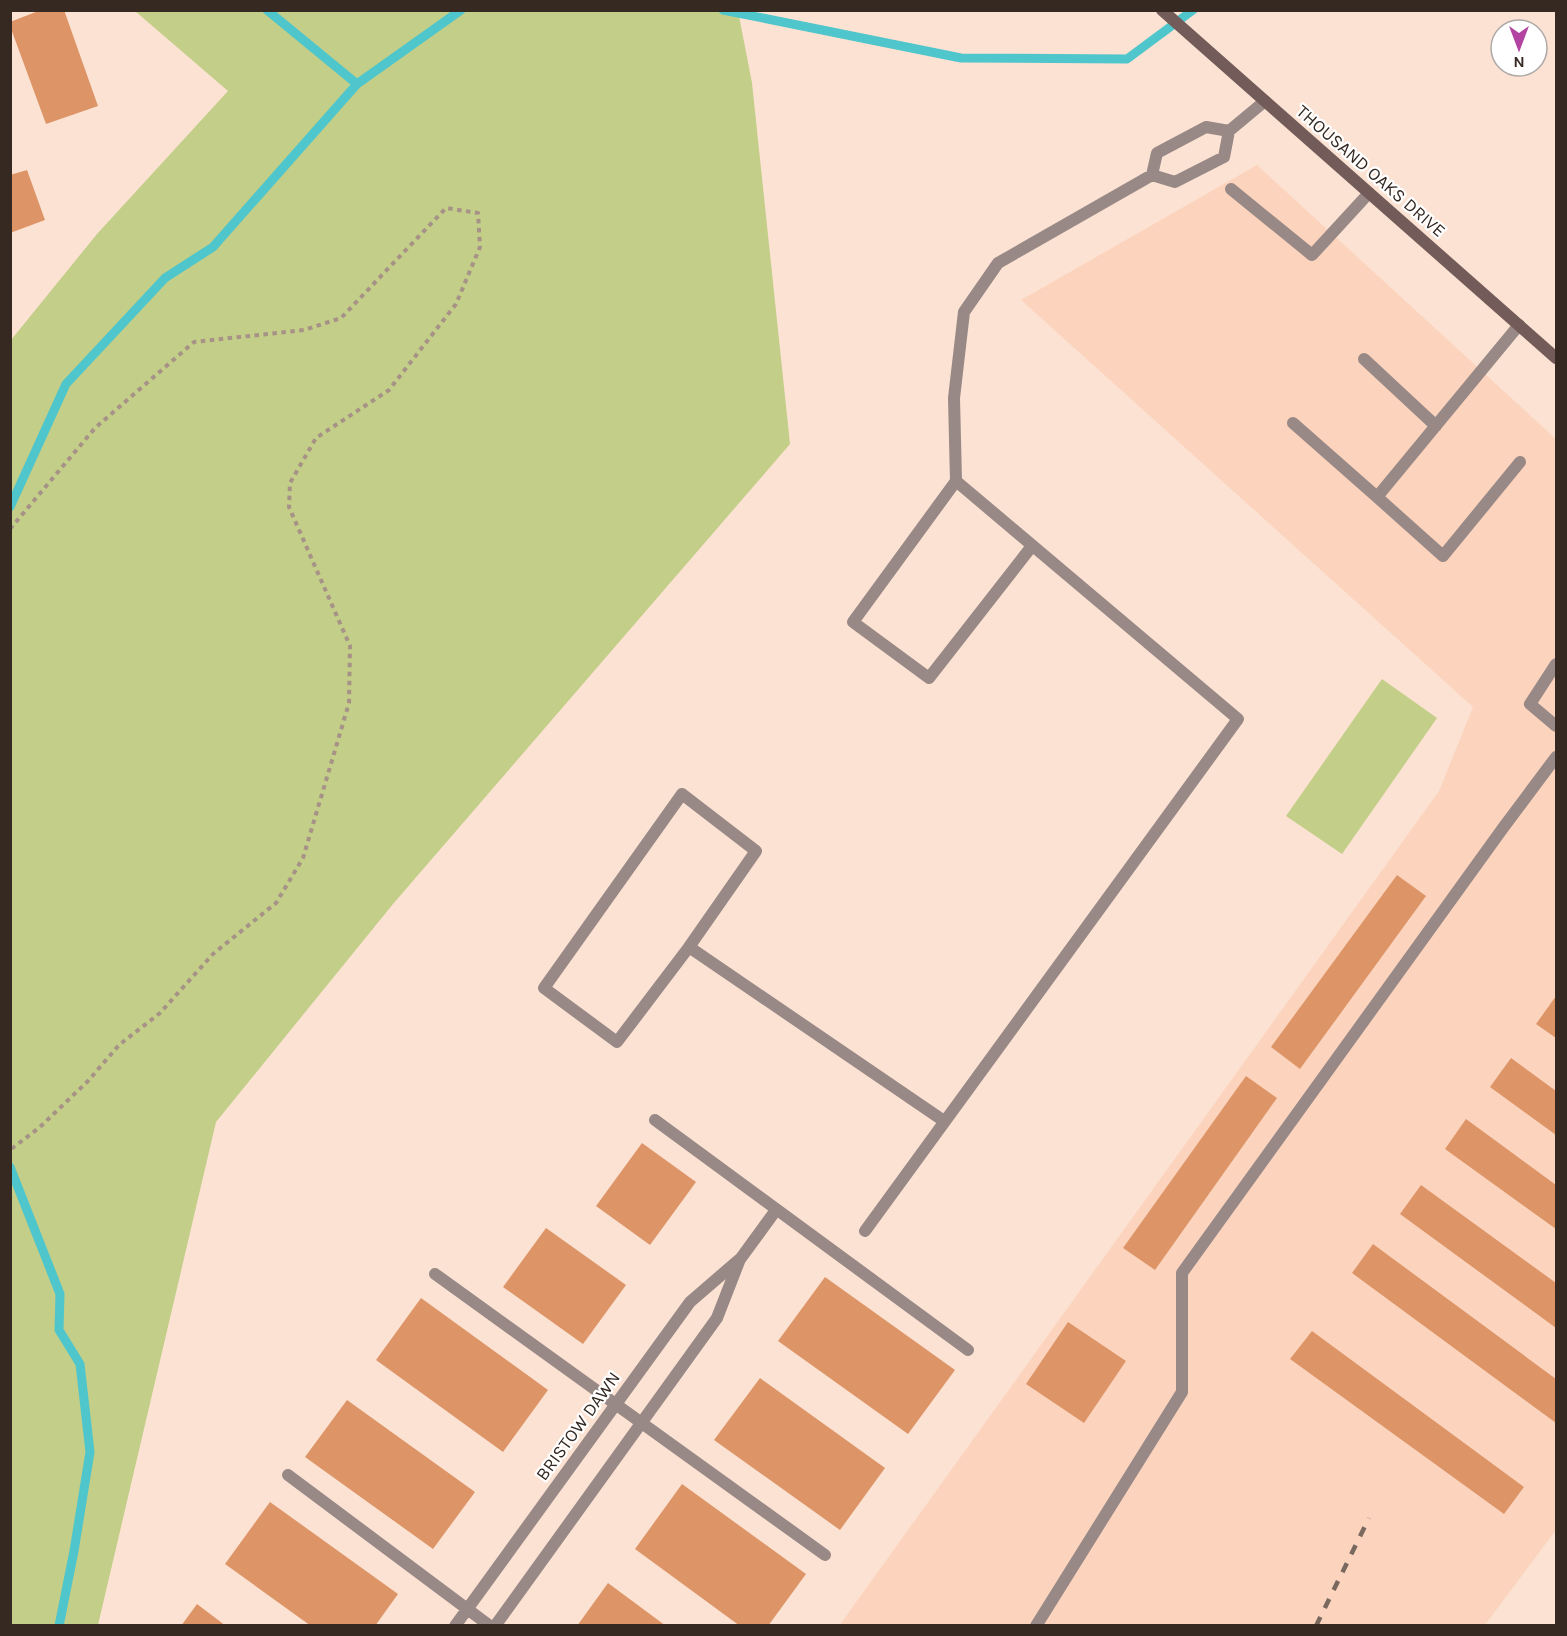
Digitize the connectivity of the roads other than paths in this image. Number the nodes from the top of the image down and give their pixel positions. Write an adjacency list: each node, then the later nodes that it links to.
1 (1162, 10): 2 (main road, THOUSAND OAKS DRIVE)
2 (1265, 101): 3 (lane); 6 (main road, THOUSAND OAKS DRIVE)
3 (1229, 131): 4 (lane); 4 (lane)
4 (1152, 175): 13 (lane)
5 (1231, 189): 6 (lane)
6 (1369, 193): 7 (main road, THOUSAND OAKS DRIVE)
7 (1519, 325): 8 (main road, THOUSAND OAKS DRIVE); 11 (lane)
8 (1557, 358)
9 (1364, 359): 11 (lane)
10 (1293, 423): 14 (lane)
11 (1436, 426): 14 (lane)
12 (1520, 462): 14 (lane)
13 (956, 481): 15 (lane); 15 (lane)
14 (1377, 497)
15 (1032, 546): 21 (lane)
16 (1557, 664): 17 (lane)
17 (1557, 726)
18 (1557, 757): 35 (lane)
19 (689, 947): 19 (lane); 21 (lane)
20 (655, 1120): 22 (lane)
21 (944, 1121): 23 (lane)
22 (776, 1210): 24 (lane, BRISTOW DAWN); 26 (lane)
23 (865, 1231)
24 (741, 1258): 27 (lane, BRISTOW DAWN); 28 (lane, BRISTOW DAWN)
25 (435, 1274): 27 (lane)
26 (968, 1350)
27 (616, 1404): 28 (lane); 31 (lane, BRISTOW DAWN)
28 (641, 1423): 30 (lane); 34 (lane, BRISTOW DAWN)
29 (288, 1476): 31 (lane)
30 (825, 1555)
31 (467, 1609): 32 (lane, BRISTOW DAWN); 33 (lane)
32 (455, 1626)
33 (490, 1626)
34 (495, 1626)
35 (1036, 1626)

